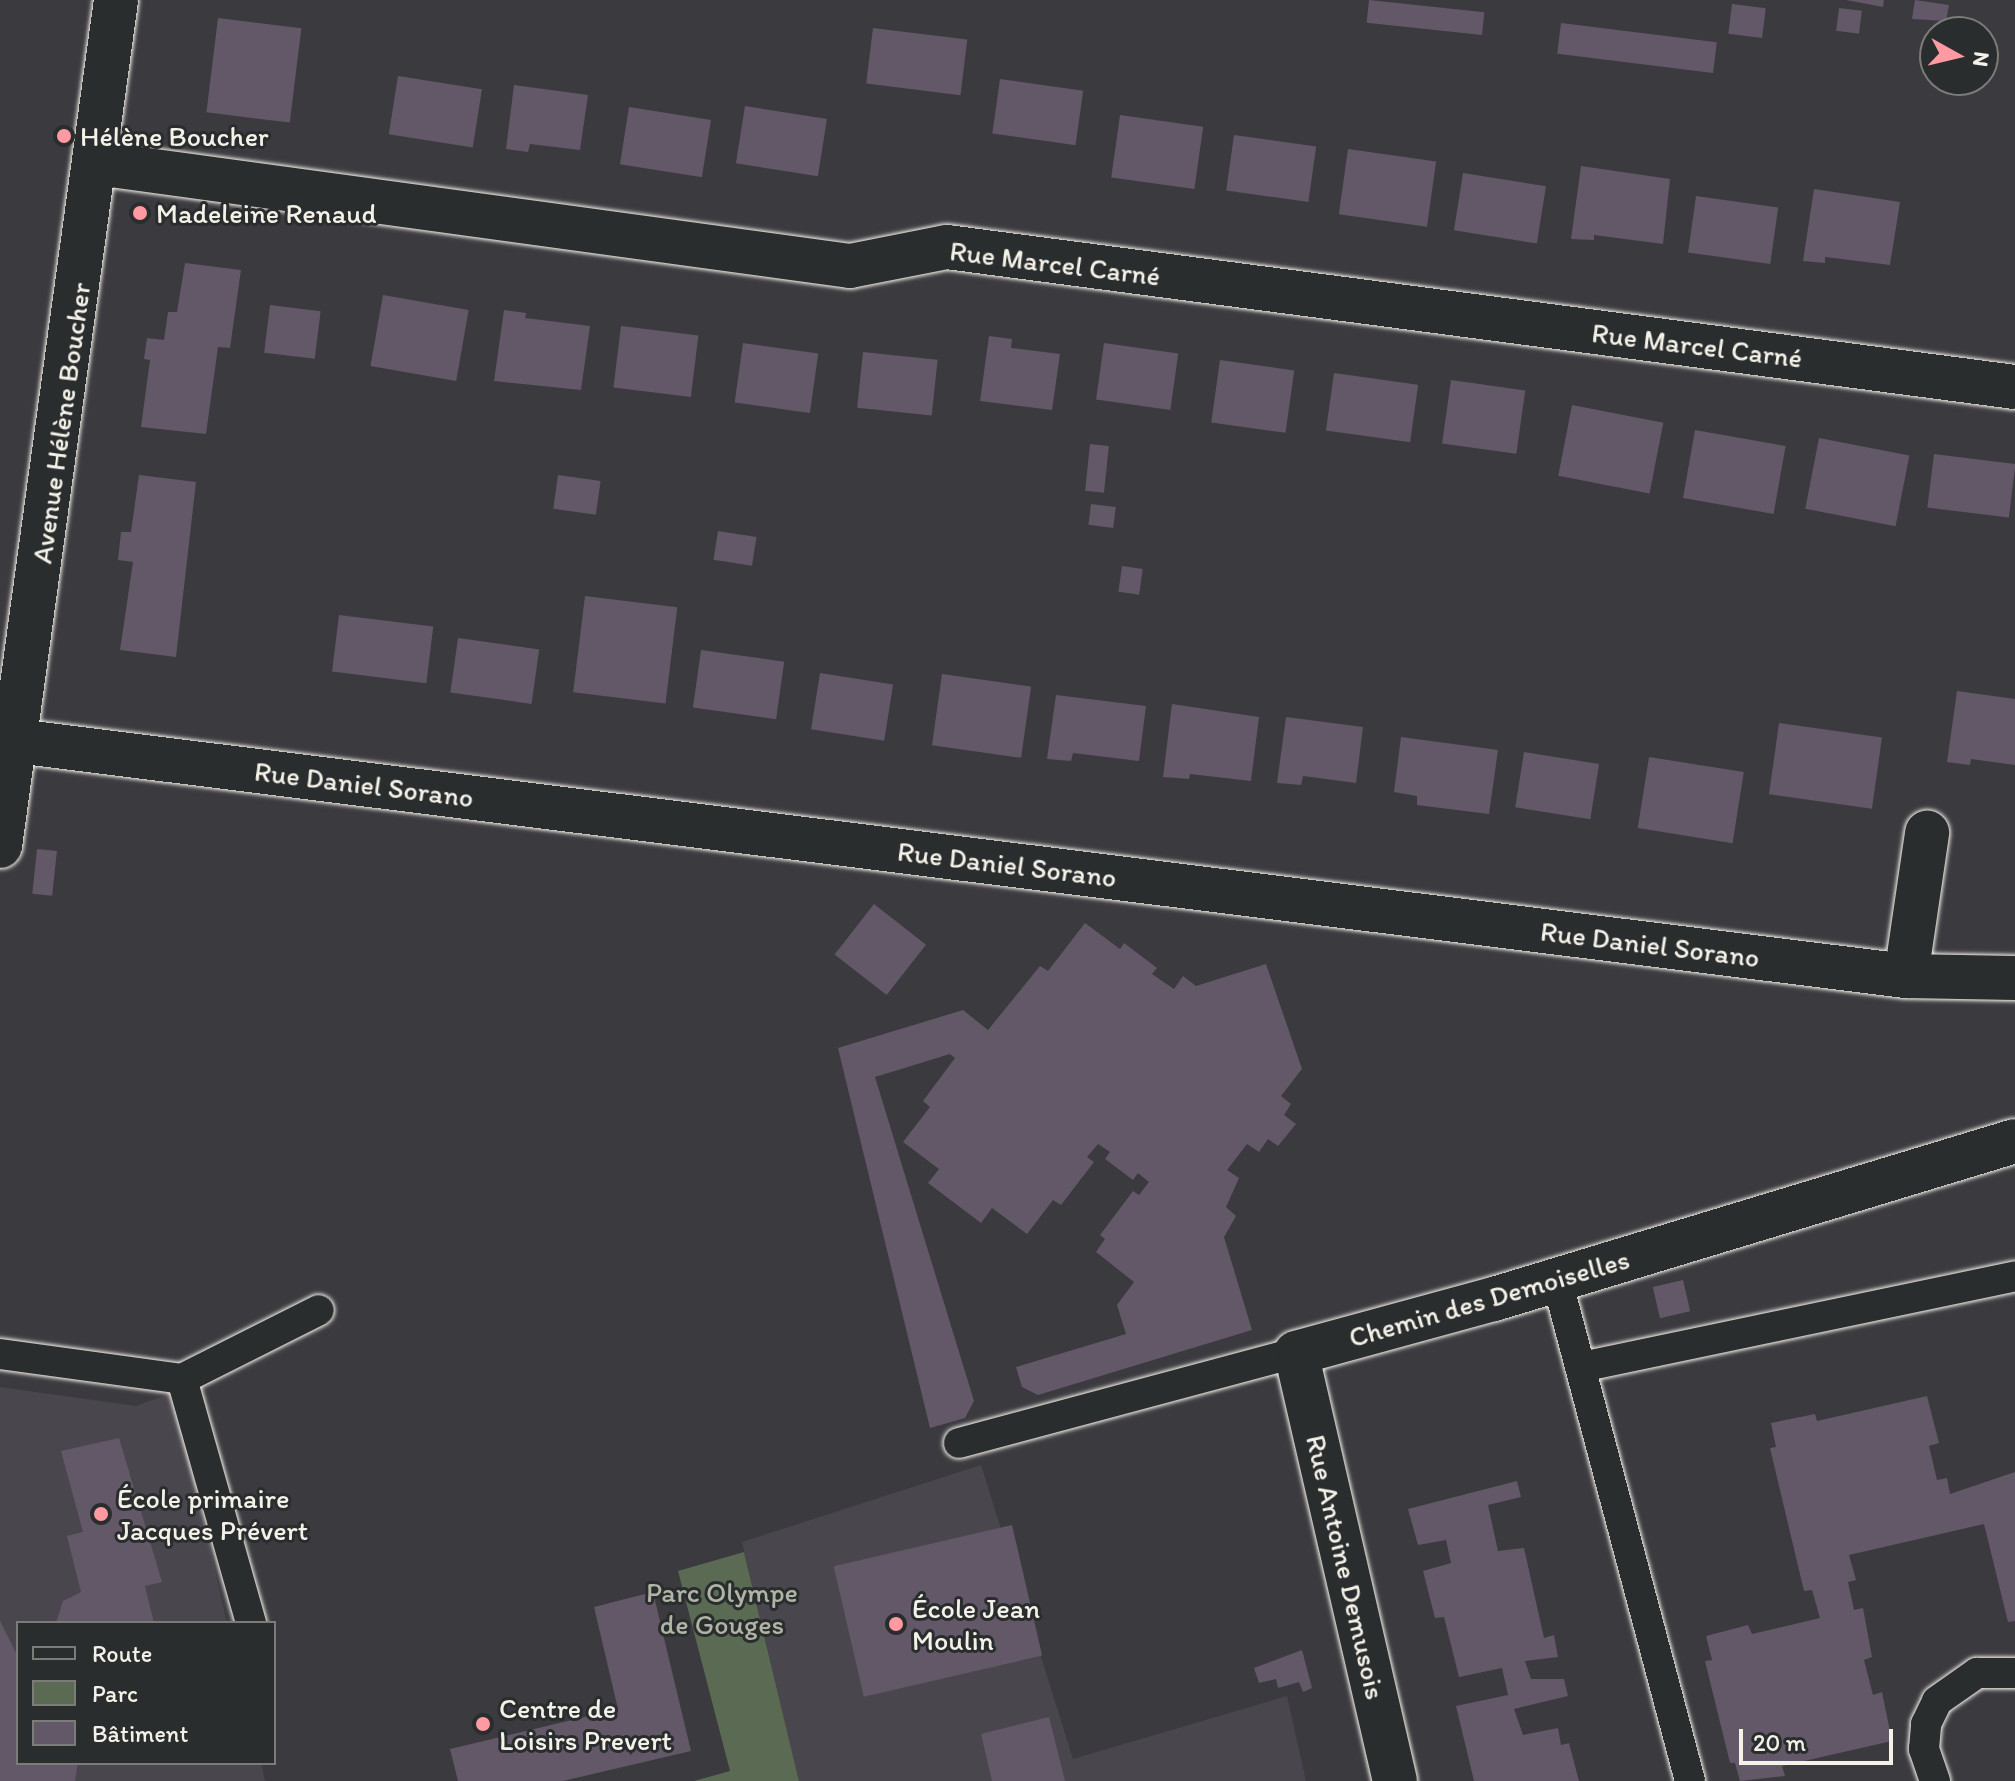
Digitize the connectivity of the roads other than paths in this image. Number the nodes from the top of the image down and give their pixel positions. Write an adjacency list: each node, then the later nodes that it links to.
1 (116, 0): 2 (street, Avenue Hélène Boucher)
2 (96, 163): 3 (street, Rue Marcel Carné); 4 (street, Avenue Hélène Boucher)
3 (2015, 387)
4 (8, 740): 6 (street, Avenue Hélène Boucher); 7 (street, Rue Daniel Sorano)
5 (1927, 833): 7 (street)
6 (0, 846)
7 (1906, 976): 8 (street, Rue Daniel Sorano)
8 (2015, 978)
9 (2015, 1141): 11 (street, Chemin des Demoiselles)
10 (2015, 1276): 15 (lane)
11 (1557, 1280): 13 (street, Chemin des Demoiselles); 15 (lane)
12 (319, 1310): 16 (lane)
13 (1296, 1353): 17 (lane, Chemin des Demoiselles); 20 (street, Rue Antoine Demusois)
14 (0, 1354): 16 (lane)
15 (1581, 1367): 21 (lane)
16 (182, 1379): 18 (lane)
17 (959, 1443)
18 (250, 1621)
19 (2015, 1673): 22 (lane)
20 (1395, 1781)
21 (1690, 1781)
22 (1935, 1781)

